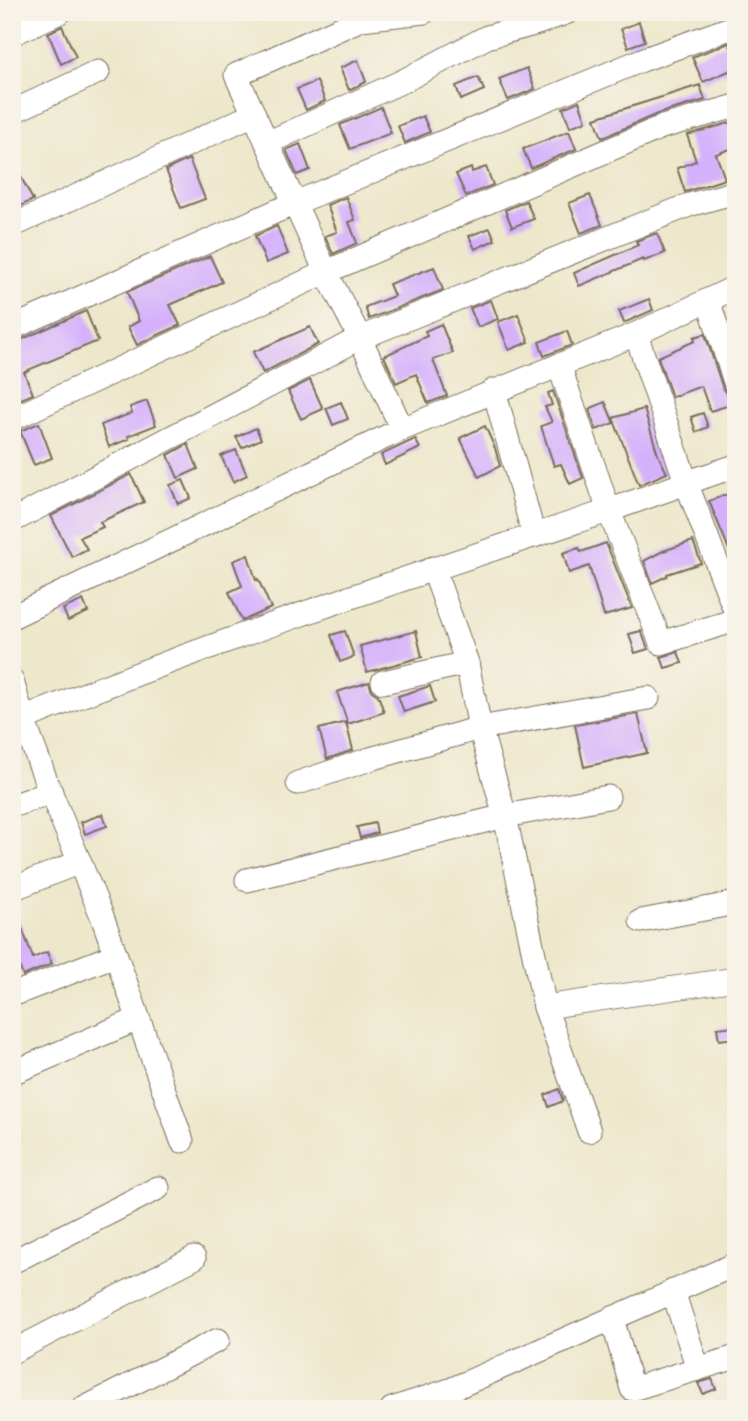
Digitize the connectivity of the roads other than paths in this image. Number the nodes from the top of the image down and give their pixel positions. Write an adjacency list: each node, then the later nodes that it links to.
1 (60, 12): 6 (street)
2 (424, 12): 4 (street)
3 (568, 12): 11 (street)
4 (335, 20): 10 (street)
5 (736, 26): 13 (street)
6 (12, 34)
7 (98, 72): 9 (street)
8 (736, 106): 15 (street)
9 (12, 112)
10 (254, 114): 11 (street); 14 (street)
11 (267, 143): 13 (street)
12 (736, 192): 20 (street)
13 (295, 203): 15 (street); 18 (street)
14 (12, 226)
15 (326, 272): 20 (street); 24 (street)
16 (736, 287): 17 (street)
17 (708, 300): 19 (street); 22 (street)
18 (12, 328)
19 (636, 334): 21 (street); 27 (street)
20 (360, 338): 25 (street); 29 (street)
21 (559, 365): 23 (street); 28 (street)
22 (736, 385)
23 (494, 390): 25 (street); 30 (street)
24 (12, 419)
25 (402, 429): 33 (street)
26 (736, 466): 27 (street)
27 (686, 482): 28 (street); 32 (street)
28 (609, 511): 30 (street); 34 (street)
29 (12, 521)
30 (534, 536): 31 (street)
31 (433, 568): 35 (street); 39 (street)
32 (736, 613)
33 (12, 617)
34 (736, 621)
35 (467, 663): 37 (street); 40 (street)
36 (12, 681): 39 (street)
37 (383, 682)
38 (648, 698): 40 (street)
39 (17, 721): 42 (street)
40 (480, 728): 41 (street); 45 (street)
41 (298, 783)
42 (51, 792): 44 (street); 46 (street)
43 (608, 797): 45 (street)
44 (12, 806)
45 (505, 816): 47 (street); 54 (street)
46 (80, 862): 48 (street); 51 (street)
47 (247, 880)
48 (12, 889)
49 (736, 903): 50 (street)
50 (641, 921)
51 (115, 955): 53 (street); 55 (street)
52 (736, 979): 54 (street)
53 (12, 995)
54 (545, 1007): 57 (street)
55 (138, 1018): 56 (street); 58 (street)
56 (12, 1073)
57 (589, 1131)
58 (182, 1142)
59 (158, 1188): 61 (street)
60 (194, 1258): 66 (street)
61 (12, 1262)
62 (736, 1264): 63 (street)
63 (673, 1292): 64 (street); 68 (street)
64 (612, 1318): 68 (street); 70 (street)
65 (218, 1340): 69 (street)
66 (12, 1352)
67 (736, 1357): 68 (street)
68 (698, 1369)
69 (83, 1409)
70 (392, 1409)

